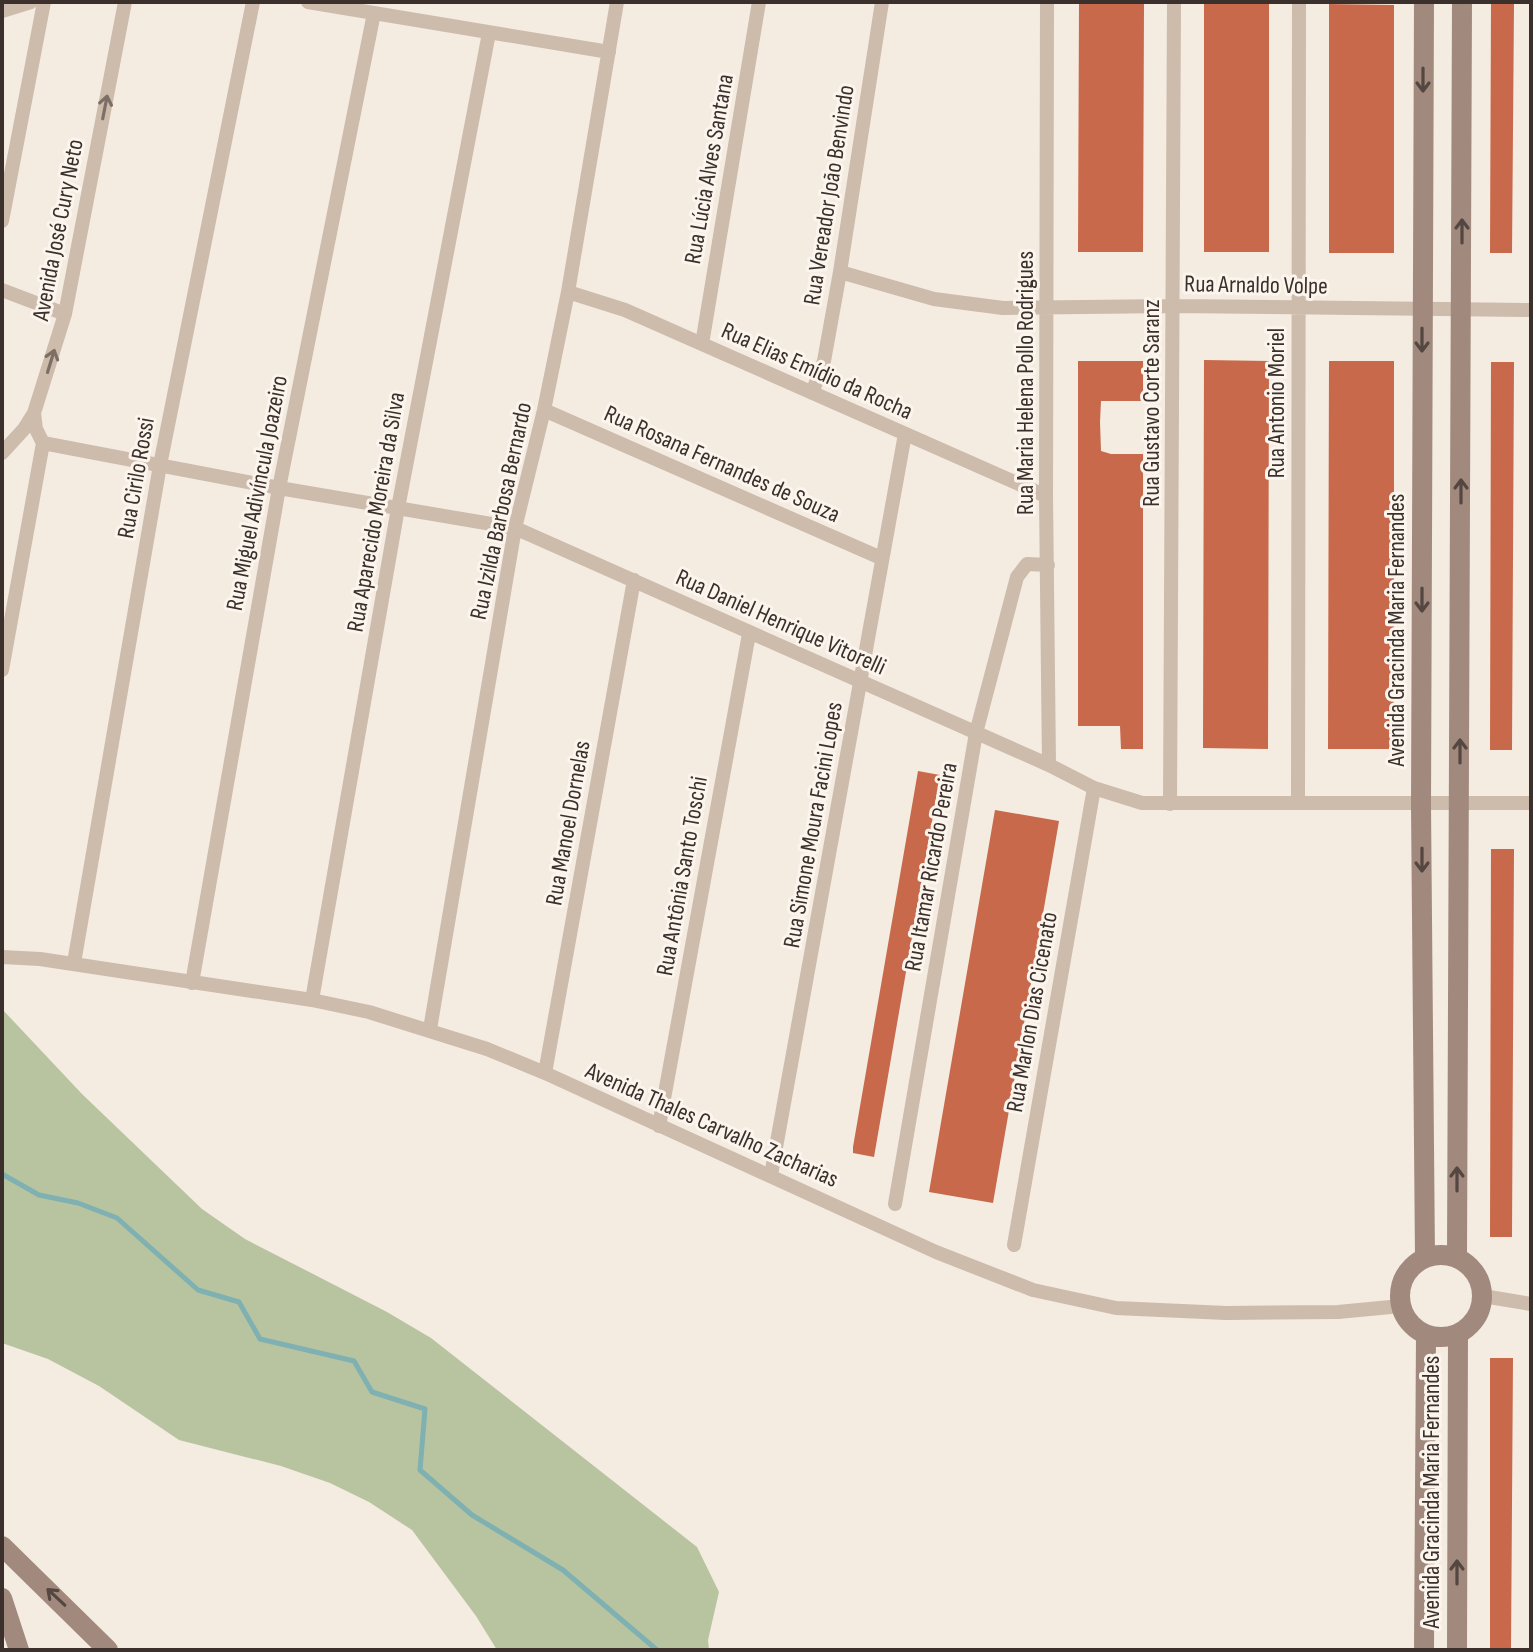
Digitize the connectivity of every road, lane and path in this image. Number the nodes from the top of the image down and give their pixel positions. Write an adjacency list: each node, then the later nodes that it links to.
1 (31, 2): 14 (street)
2 (44, 2): 18 (street)
3 (125, 2): 30 (street, Avenida José Cury Neto, one-way to 3)
4 (253, 2): 38 (street, Rua Cirilo Rossi)
5 (308, 2): 15 (street)
6 (617, 2): 17 (street, Rua Izilda Barbosa Bernardo)
7 (759, 2): 31 (street, Rua Lúcia Alves Santana)
8 (882, 2): 21 (street, Rua Vereador João Benvindo)
9 (1047, 2): 26 (street, Rua Maria Helena Pollo Rodrigues)
10 (1174, 2): 24 (street, Rua Gustavo Corte Saranz)
11 (1299, 2): 25 (street, Rua Antonio Moriel)
12 (1424, 2): 27 (street, Avenida Gracinda Maria Fernandes, one-way to 27)
13 (1462, 2): 28 (street, one-way to 13)
14 (2, 11)
15 (374, 13): 16 (street); 39 (street, Rua Miguel Adivíncula Joazeiro)
16 (489, 33): 17 (street); 41 (street, Rua Aparecido Moreira da Silva)
17 (609, 52): 23 (street, Rua Izilda Barbosa Bernardo)
18 (18, 132): 19 (street); 20 (street)
19 (2, 137)
20 (2, 221)
21 (840, 272): 26 (street, Rua Arnaldo Volpe); 32 (street, Rua Vereador João Benvindo)
22 (2, 290): 30 (street)
23 (568, 292): 31 (street, Rua Elias Emídio da Rocha); 33 (street, Rua Izilda Barbosa Bernardo)
24 (1174, 306): 25 (street, Rua Arnaldo Volpe); 26 (street, Rua Arnaldo Volpe); 54 (street, Rua Gustavo Corte Saranz)
25 (1298, 308): 27 (street, Rua Arnaldo Volpe); 52 (street, Rua Antonio Moriel)
26 (1047, 309): 40 (street, Rua Maria Helena Pollo Rodrigues)
27 (1422, 309): 28 (street, Rua Arnaldo Volpe); 55 (street, Avenida Gracinda Maria Fernandes, one-way to 55)
28 (1462, 309): 29 (street, Rua Arnaldo Volpe); 56 (street, one-way to 28)
29 (1531, 310)
30 (65, 314): 34 (street, Avenida José Cury Neto, one-way to 30)
31 (702, 344): 32 (street, Rua Elias Emídio da Rocha)
32 (812, 393): 35 (street, Rua Elias Emídio da Rocha)
33 (544, 410): 42 (street, Rua Izilda Barbosa Bernardo); 43 (street, Rua Rosana Fernandes de Souza)
34 (34, 413): 36 (street); 37 (street, Avenida José Cury Neto)
35 (905, 434): 40 (street, Rua Elias Emídio da Rocha); 43 (street, Rua Simone Moura Facini Lopes)
36 (43, 443): 38 (street, Rua Daniel Henrique Vitorelli); 47 (street)
37 (2, 453)
38 (160, 465): 39 (street, Rua Daniel Henrique Vitorelli); 58 (street, Rua Cirilo Rossi)
39 (279, 488): 41 (street, Rua Daniel Henrique Vitorelli); 59 (street, Rua Miguel Adivíncula Joazeiro)
40 (1046, 496): 44 (street, Rua Maria Helena Pollo Rodrigues)
41 (398, 508): 42 (street, Rua Daniel Henrique Vitorelli); 60 (street, Rua Aparecido Moreira da Silva)
42 (515, 528): 45 (street, Rua Daniel Henrique Vitorelli); 61 (street, Rua Izilda Barbosa Bernardo)
43 (881, 558): 48 (street, Rua Simone Moura Facini Lopes)
44 (1048, 565): 49 (street, Rua Itamar Ricardo Pereira); 50 (street, Rua Maria Helena Pollo Rodrigues)
45 (634, 580): 46 (street, Rua Daniel Henrique Vitorelli); 62 (street, Rua Manoel Dornelas)
46 (749, 634): 48 (street, Rua Daniel Henrique Vitorelli); 63 (street, Rua Antônia Santo Toschi)
47 (2, 670)
48 (862, 682): 49 (street, Rua Daniel Henrique Vitorelli); 64 (street, Rua Simone Moura Facini Lopes)
49 (976, 733): 50 (street, Rua Daniel Henrique Vitorelli); 65 (street, Rua Itamar Ricardo Pereira)
50 (1049, 765): 51 (street, Rua Daniel Henrique Vitorelli)
51 (1094, 788): 54 (street, Rua Daniel Henrique Vitorelli); 66 (street, Rua Marlon Dias Cicenato)
52 (1298, 803): 54 (street, Rua Daniel Henrique Vitorelli); 55 (street, Rua Daniel Henrique Vitorelli)
53 (1531, 803): 56 (street, Rua Daniel Henrique Vitorelli)
54 (1170, 804)
55 (1421, 805): 56 (street, Rua Daniel Henrique Vitorelli); 68 (street, Avenida Gracinda Maria Fernandes, one-way to 68)
56 (1459, 805): 67 (street, one-way to 56)
57 (2, 957): 58 (street, Avenida Thales Carvalho Zacharias)
58 (74, 963): 59 (street, Avenida Thales Carvalho Zacharias)
59 (192, 983): 60 (street, Avenida Thales Carvalho Zacharias)
60 (312, 1000): 61 (street, Avenida Thales Carvalho Zacharias)
61 (430, 1029): 62 (street, Avenida Thales Carvalho Zacharias)
62 (545, 1073): 63 (street, Avenida Thales Carvalho Zacharias)
63 (659, 1126): 64 (street, Avenida Thales Carvalho Zacharias)
64 (771, 1175): 71 (street, Avenida Thales Carvalho Zacharias)
65 (895, 1204)
66 (1014, 1245)
67 (1457, 1257): 68 (street); 69 (street)
68 (1425, 1258): 71 (street)
69 (1483, 1296): 70 (street); 73 (street)
70 (1531, 1304)
71 (1401, 1306): 72 (street)
72 (1426, 1335): 73 (street); 78 (street, Avenida Gracinda Maria Fernandes)
73 (1458, 1335): 79 (street, Avenida Gracinda Maria Fernandes, one-way to 73)
74 (2, 1546): 77 (street, one-way to 74)
75 (2, 1598): 76 (street)
76 (19, 1650)
77 (108, 1650)
78 (1424, 1650)
79 (1457, 1650)

